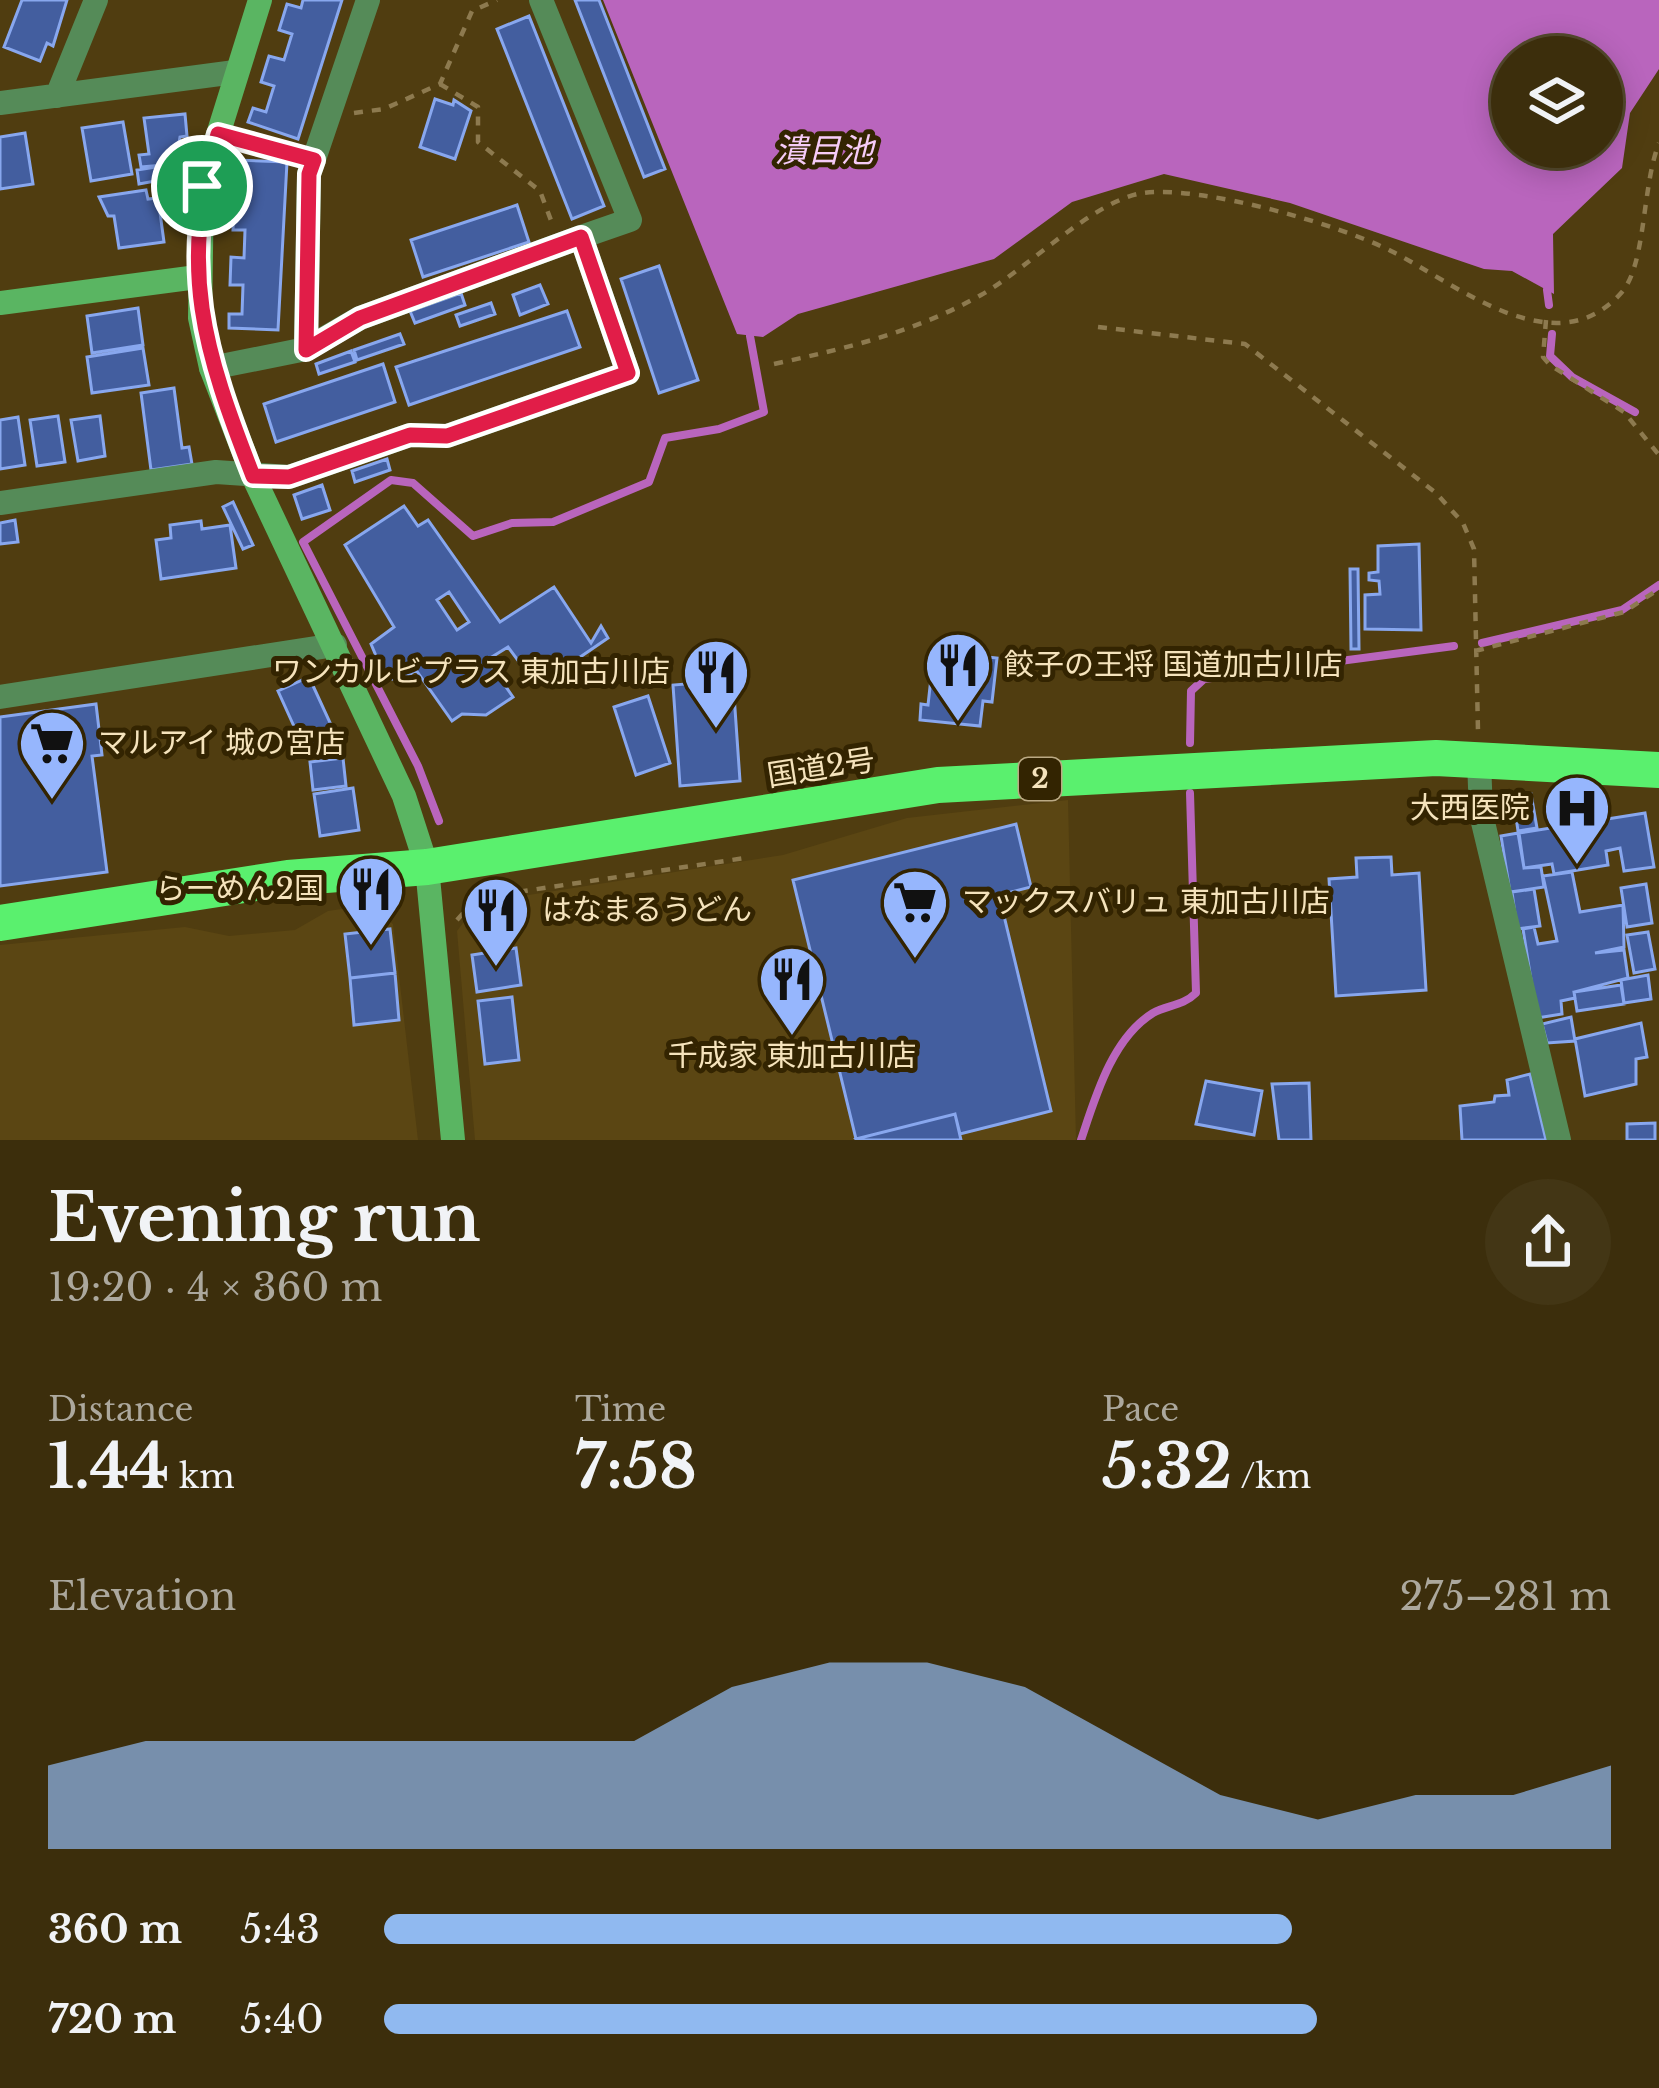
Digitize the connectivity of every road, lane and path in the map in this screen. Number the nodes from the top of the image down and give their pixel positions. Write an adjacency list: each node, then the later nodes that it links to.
1 (96, 0): 8 (street)
2 (260, 0): 6 (street)
3 (368, 0): 10 (street)
4 (496, 0): 7 (path)
5 (541, 0): 14 (street)
6 (236, 72): 8 (street); 11 (street)
7 (440, 84): 10 (path); 14 (path)
8 (57, 97): 9 (street)
9 (0, 103)
10 (328, 116): 13 (street)
11 (218, 134): 13 (path); 15 (street)
12 (1659, 143): 17 (path)
13 (314, 160): 19 (street)
14 (571, 241): 19 (street); 23 (street)
15 (197, 277): 16 (street); 21 (street)
16 (0, 303)
17 (1546, 320): 20 (path); 22 (path)
18 (1098, 327): 27 (path)
19 (306, 350): 21 (street)
20 (775, 364)
21 (211, 368): 23 (street)
22 (1659, 454)
23 (253, 476): 24 (street); 26 (street)
24 (0, 503)
25 (1659, 590): 27 (path)
26 (335, 645): 28 (street); 32 (street)
27 (1475, 651): 29 (path)
28 (0, 698)
29 (1480, 760): 30 (highway, 国道2号 / 2); 32 (highway, 国道2号 / 2); 36 (street)
30 (1659, 770)
31 (745, 858): 34 (path)
32 (427, 867): 33 (highway, 国道2号 / 2); 35 (street)
33 (0, 923)
34 (454, 925)
35 (453, 1140)
36 (1559, 1140)

